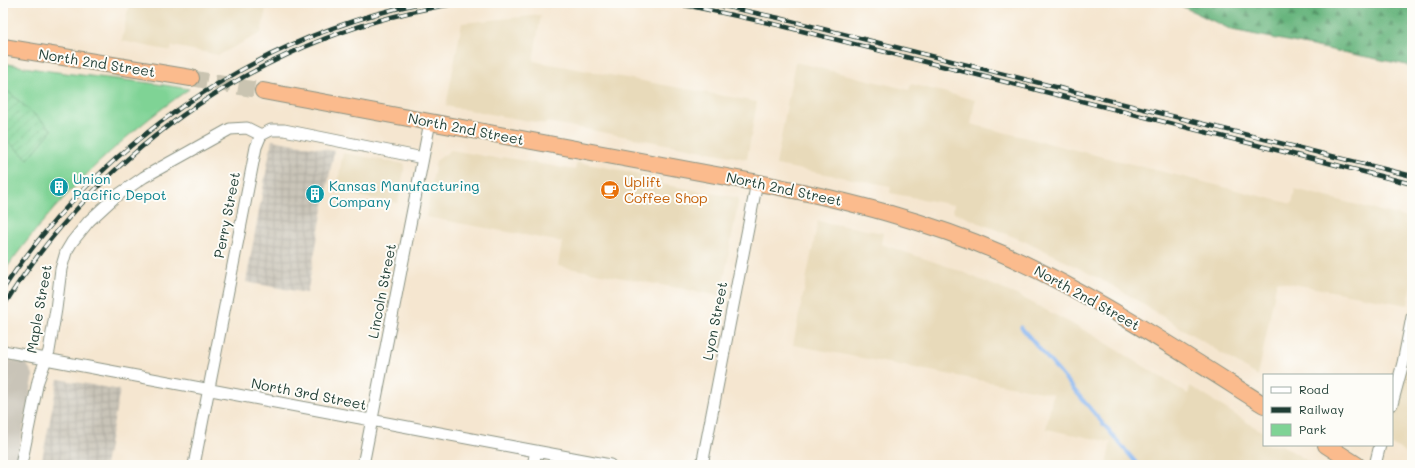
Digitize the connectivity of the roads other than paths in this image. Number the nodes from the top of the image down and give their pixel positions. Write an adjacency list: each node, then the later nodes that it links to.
1 (3, 47): 2 (highway, North 2nd Street)
2 (191, 78)
3 (263, 91): 4 (highway, North 2nd Street)
4 (430, 122): 6 (street, Lincoln Street); 7 (highway, North 2nd Street)
5 (261, 135): 6 (street); 10 (street, Maple Street); 11 (street, Perry Street)
6 (422, 158): 14 (street, Lincoln Street)
7 (758, 182): 13 (highway, North 2nd Street); 23 (street, Lyon Street)
8 (1412, 317): 12 (street)
9 (3, 351): 10 (street, North 3rd Street)
10 (46, 360): 11 (street, North 3rd Street); 18 (street, Maple Street)
11 (209, 390): 14 (street, North 3rd Street); 19 (street, Perry Street)
12 (1393, 400)
13 (1263, 404)
14 (372, 421): 17 (street, North 3rd Street); 20 (street, Lincoln Street)
15 (1328, 446): 24 (highway)
16 (1380, 446): 25 (street)
17 (536, 451): 21 (street); 22 (street, North 3rd Street)
18 (22, 465)
19 (194, 465)
20 (363, 465)
21 (533, 465)
22 (610, 465)
23 (702, 465)
24 (1357, 465)
25 (1376, 465)

